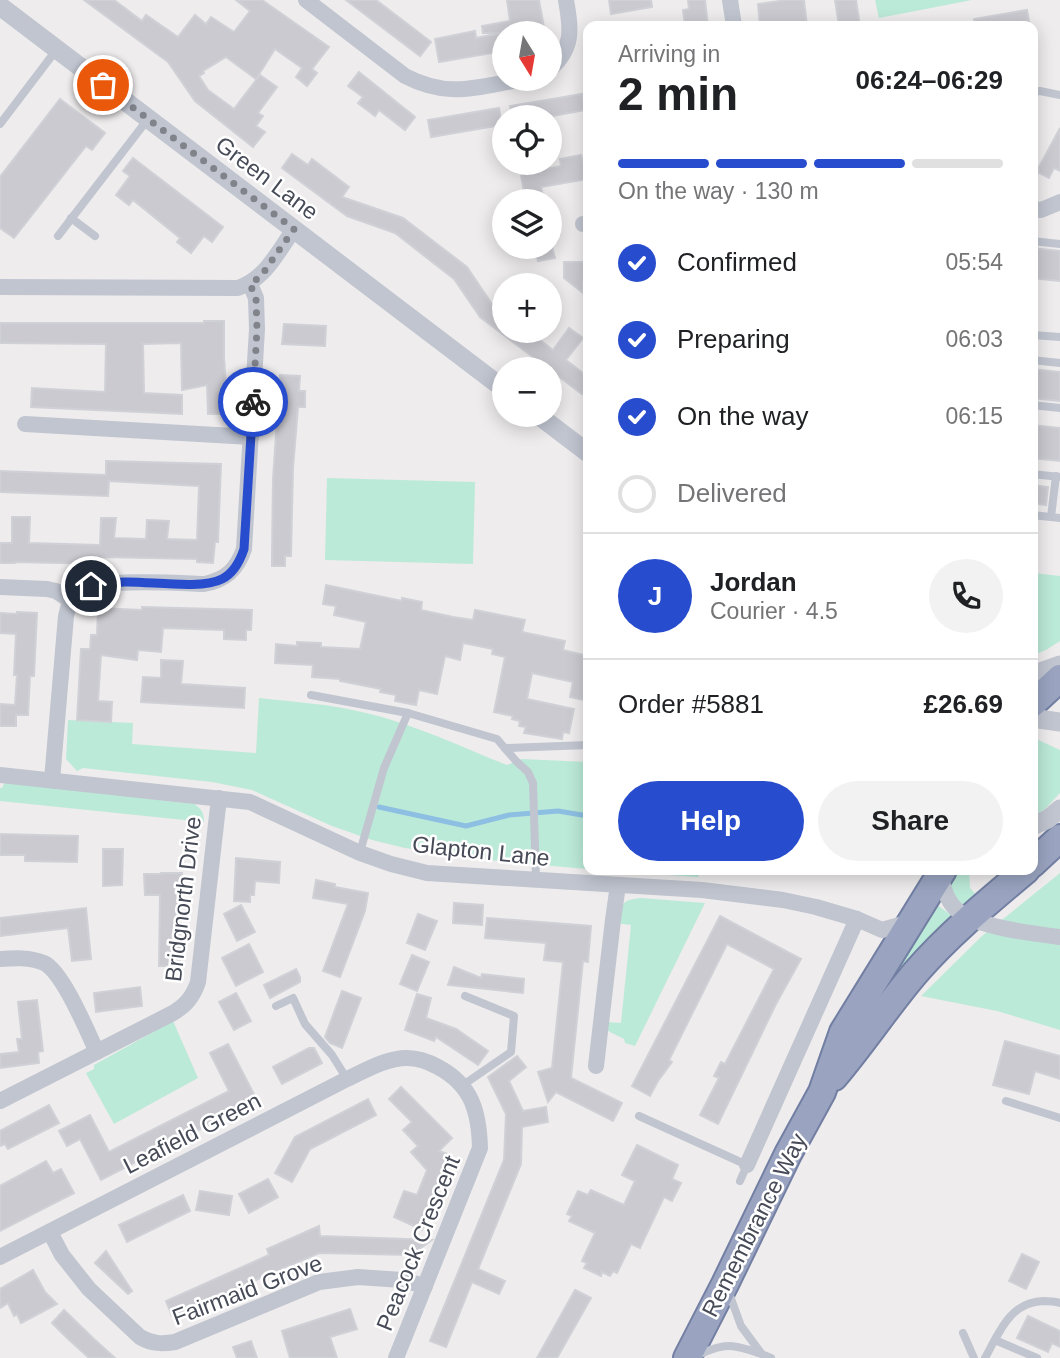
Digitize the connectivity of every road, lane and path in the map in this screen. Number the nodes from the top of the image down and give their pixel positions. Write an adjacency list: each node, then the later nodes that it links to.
1 (306, 0): 8 (street)
2 (566, 0): 7 (street)
3 (730, 0): 5 (street)
4 (0, 6): 6 (street, Green Lane)
5 (733, 21)
6 (57, 49): 11 (street, Green Lane); 12 (lane)
7 (562, 58)
8 (492, 84)
9 (1038, 91): 10 (lane)
10 (1060, 95)
11 (148, 118): 15 (lane); 16 (street, Green Lane)
12 (0, 124)
13 (1060, 202): 14 (street)
14 (1038, 210)
15 (71, 218): 17 (lane); 18 (lane)
16 (294, 229): 21 (street); 27 (street, Green Lane)
17 (58, 236)
18 (95, 236)
19 (1038, 242): 20 (lane)
20 (1060, 244)
21 (250, 284): 22 (street); 32 (street)
22 (0, 288)
23 (1038, 335): 24 (lane)
24 (1060, 337)
25 (1038, 361): 26 (lane)
26 (1060, 363)
27 (492, 380)
28 (1038, 406): 29 (lane)
29 (1060, 408)
30 (25, 424): 32 (street)
31 (554, 427): 33 (street)
32 (251, 437): 39 (street)
33 (583, 449)
34 (1038, 474): 35 (lane)
35 (1058, 476): 37 (lane)
36 (1038, 516): 37 (lane)
37 (1056, 517)
38 (0, 587): 39 (street)
39 (70, 600): 49 (street)
40 (1060, 665): 41 (street)
41 (1038, 673)
42 (1060, 678): 45 (highway)
43 (311, 695): 44 (lane)
44 (408, 713): 47 (lane); 54 (lane)
45 (1047, 719)
46 (583, 745): 47 (lane)
47 (505, 748): 59 (lane)
48 (0, 775): 49 (street, Glapton Lane)
49 (52, 780): 50 (street, Glapton Lane)
50 (219, 798): 54 (street, Glapton Lane); 70 (street, Bridgnorth Drive)
51 (1060, 810): 52 (street)
52 (1038, 823)
53 (1060, 838): 55 (highway)
54 (360, 852): 59 (street, Glapton Lane)
55 (1038, 858)
56 (941, 875): 63 (highway, Remembrance Way)
57 (942, 875): 61 (street)
58 (1020, 875): 61 (highway, Remembrance Way)
59 (536, 880): 60 (street, Glapton Lane)
60 (618, 885): 62 (street, Glapton Lane); 71 (street)
61 (968, 918): 65 (street); 74 (highway, Remembrance Way)
62 (857, 919): 64 (street, Glapton Lane); 79 (street)
63 (910, 922): 64 (street); 66 (highway, Remembrance Way)
64 (882, 930): 66 (street)
65 (1060, 937)
66 (889, 957): 74 (highway, Remembrance Way)
67 (0, 959): 70 (street)
68 (465, 996): 73 (lane)
69 (276, 1006): 72 (lane)
70 (97, 1052): 75 (street, Bridgnorth Drive)
71 (596, 1066)
72 (346, 1079): 73 (street, Leafield Green); 81 (street, Leafield Green)
73 (463, 1085): 84 (street, Peacock Crescent)
74 (822, 1092): 83 (highway, Remembrance Way)
75 (0, 1101)
76 (1006, 1101): 78 (lane)
77 (639, 1116): 79 (lane)
78 (1060, 1118)
79 (747, 1165): 80 (lane)
80 (740, 1181)
81 (50, 1232): 82 (street, Leafield Green); 84 (street, Fairmaid Grove)
82 (0, 1257)
83 (725, 1284): 88 (lane); 90 (highway, Remembrance Way)
84 (425, 1286): 89 (street, Peacock Crescent)
85 (1060, 1303): 87 (lane)
86 (963, 1333): 92 (lane)
87 (995, 1340): 93 (lane); 94 (lane)
88 (761, 1353): 90 (lane); 91 (lane)
89 (396, 1358)
90 (688, 1358)
91 (771, 1358)
92 (974, 1358)
93 (985, 1358)
94 (1037, 1358)

